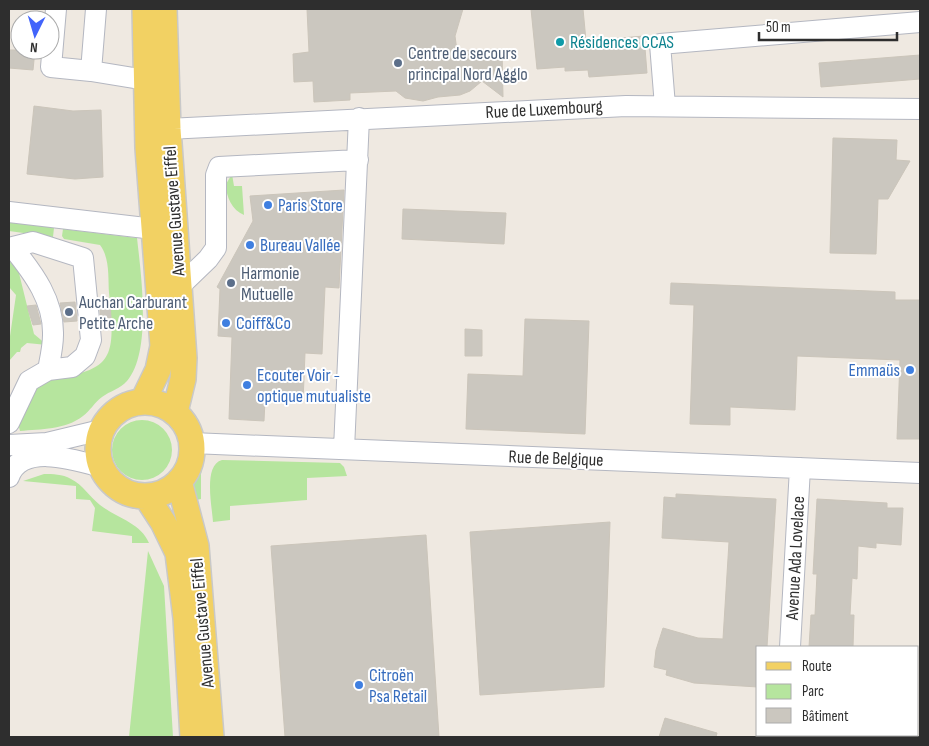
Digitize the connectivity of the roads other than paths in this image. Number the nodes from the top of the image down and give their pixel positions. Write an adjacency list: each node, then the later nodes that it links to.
1 (56, 9): 7 (street)
2 (96, 9): 7 (street)
3 (145, 9): 8 (main road, Avenue Gustave Eiffel)
4 (164, 9): 12 (main road, Avenue Gustave Eiffel)
5 (890, 17): 6 (street); 9 (street)
6 (920, 22)
7 (91, 71): 8 (street)
8 (146, 80): 15 (main road, Avenue Gustave Eiffel)
9 (665, 106): 10 (street, Rue de Luxembourg); 11 (street, Rue de Luxembourg)
10 (920, 109)
11 (359, 118): 12 (street, Rue de Luxembourg); 13 (street)
12 (168, 129): 17 (main road, Avenue Gustave Eiffel)
13 (358, 160): 17 (street); 25 (street)
14 (9, 212): 15 (street)
15 (154, 229): 19 (main road, Avenue Gustave Eiffel)
16 (11, 248): 18 (street); 18 (street)
17 (180, 286): 20 (main road, Avenue Gustave Eiffel)
18 (48, 370): 21 (street)
19 (143, 401): 20 (main road); 22 (main road)
20 (175, 412): 23 (main road)
21 (10, 420): 24 (street)
22 (102, 430): 24 (street); 26 (main road)
23 (192, 443): 25 (street, Rue de Belgique); 30 (main road)
24 (21, 449): 26 (street); 29 (street)
25 (344, 449): 27 (street, Rue de Belgique)
26 (101, 467): 31 (main road)
27 (800, 468): 28 (street, Rue de Belgique); 32 (street, Avenue Ada Lovelace)
28 (920, 473)
29 (9, 476)
30 (179, 482): 31 (main road); 34 (main road, Avenue Gustave Eiffel)
31 (146, 496): 33 (main road, Avenue Gustave Eiffel)
32 (790, 646)
33 (193, 737)
34 (211, 737)

